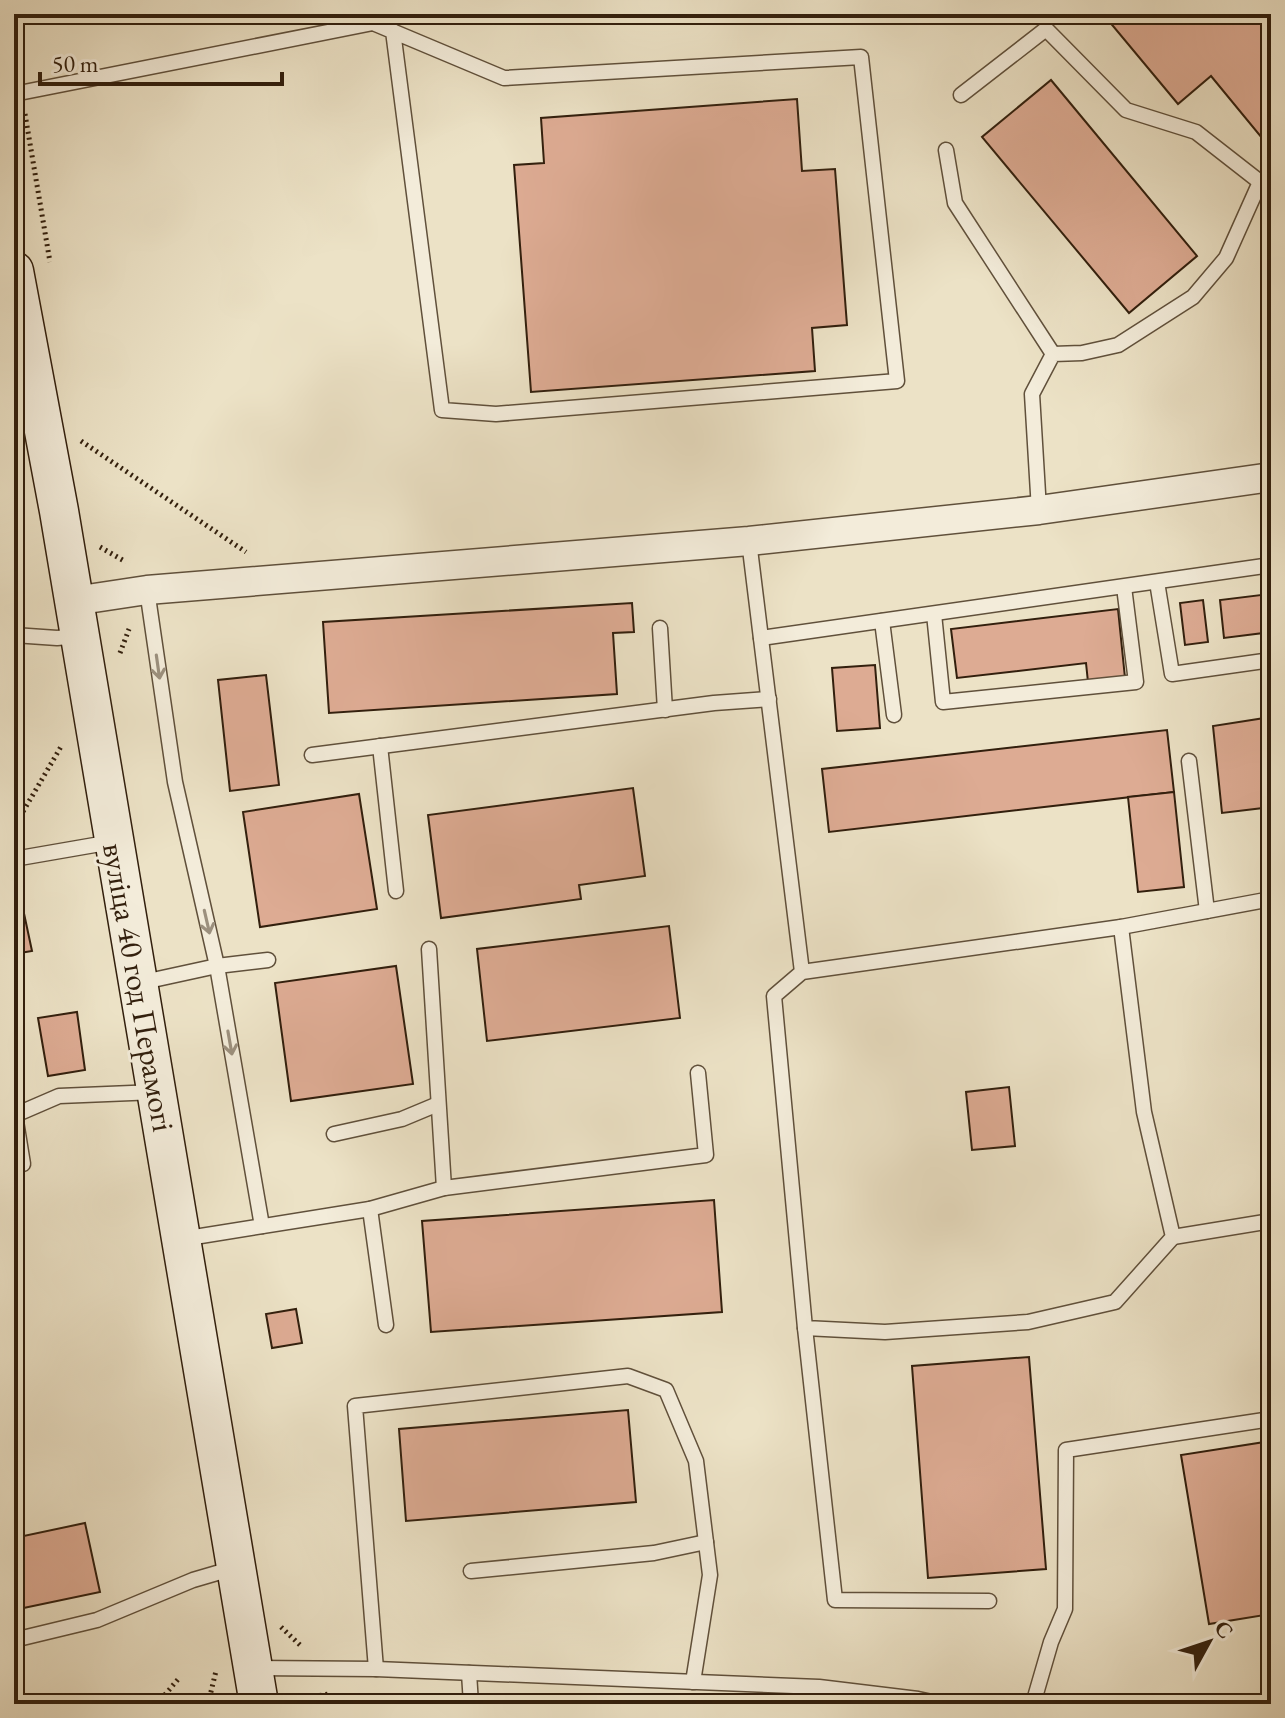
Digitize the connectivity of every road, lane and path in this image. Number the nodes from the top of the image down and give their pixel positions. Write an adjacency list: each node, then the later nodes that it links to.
1 (393, 31): 1 (lane); 2 (lane)
2 (14, 94)
3 (961, 95): 5 (lane)
4 (946, 150): 7 (lane)
5 (1266, 180): 7 (lane)
6 (14, 271): 18 (street, вуліца 40 год Перамогі)
7 (1053, 354): 10 (lane)
8 (81, 441): 13 (path)
9 (1271, 477): 10 (street)
10 (1039, 510): 11 (street)
11 (749, 541): 13 (street); 22 (lane)
12 (1271, 565): 14 (lane)
13 (285, 579): 16 (street)
14 (1157, 582): 15 (lane); 23 (lane)
15 (1124, 587): 17 (lane); 17 (lane)
16 (147, 590): 18 (street); 40 (lane, one-way to 40)
17 (934, 614): 19 (lane)
18 (77, 618): 21 (lane); 32 (street, вуліца 40 год Перамогі)
19 (882, 621): 22 (lane); 26 (lane)
20 (660, 628): 25 (lane)
21 (14, 635)
22 (761, 638): 24 (lane)
23 (1271, 660)
24 (769, 699): 25 (lane); 41 (lane)
25 (665, 710): 28 (lane)
26 (894, 715)
27 (65, 740): 31 (path)
28 (380, 746): 29 (lane); 34 (lane)
29 (312, 755)
30 (1189, 761): 36 (lane)
31 (14, 827)
32 (114, 842): 33 (lane); 42 (street, вуліца 40 год Перамогі)
33 (14, 859)
34 (396, 891)
35 (1271, 899): 36 (lane)
36 (1207, 911): 37 (lane)
37 (1121, 927): 41 (lane); 53 (lane)
38 (429, 949): 45 (lane)
39 (268, 960): 40 (lane)
40 (217, 966): 42 (lane); 52 (lane, one-way to 52)
41 (802, 972): 56 (lane)
42 (138, 983): 44 (street, вуліца 40 год Перамогі)
43 (698, 1073): 49 (lane)
44 (157, 1092): 46 (lane); 54 (street, вуліца 40 год Перамогі)
45 (438, 1104): 47 (lane); 49 (lane)
46 (14, 1113): 48 (lane)
47 (334, 1134)
48 (14, 1166)
49 (444, 1188): 50 (lane)
50 (370, 1209): 52 (lane); 55 (lane)
51 (1271, 1221): 53 (lane)
52 (262, 1226): 54 (lane)
53 (1173, 1237): 56 (lane)
54 (182, 1239): 59 (street, вуліца 40 год Перамогі)
55 (386, 1325)
56 (805, 1328): 61 (lane)
57 (1271, 1419): 71 (lane)
58 (706, 1542): 60 (lane); 63 (lane); 66 (lane)
59 (237, 1567): 62 (lane); 67 (street, вуліца 40 год Перамогі)
60 (471, 1571)
61 (989, 1601)
62 (14, 1640)
63 (376, 1669): 64 (lane); 67 (lane)
64 (469, 1673): 66 (lane); 69 (lane)
65 (180, 1677): 68 (path)
66 (693, 1682): 70 (lane)
67 (256, 1686)
68 (157, 1704)
69 (471, 1704)
70 (941, 1704)
71 (1033, 1704)

